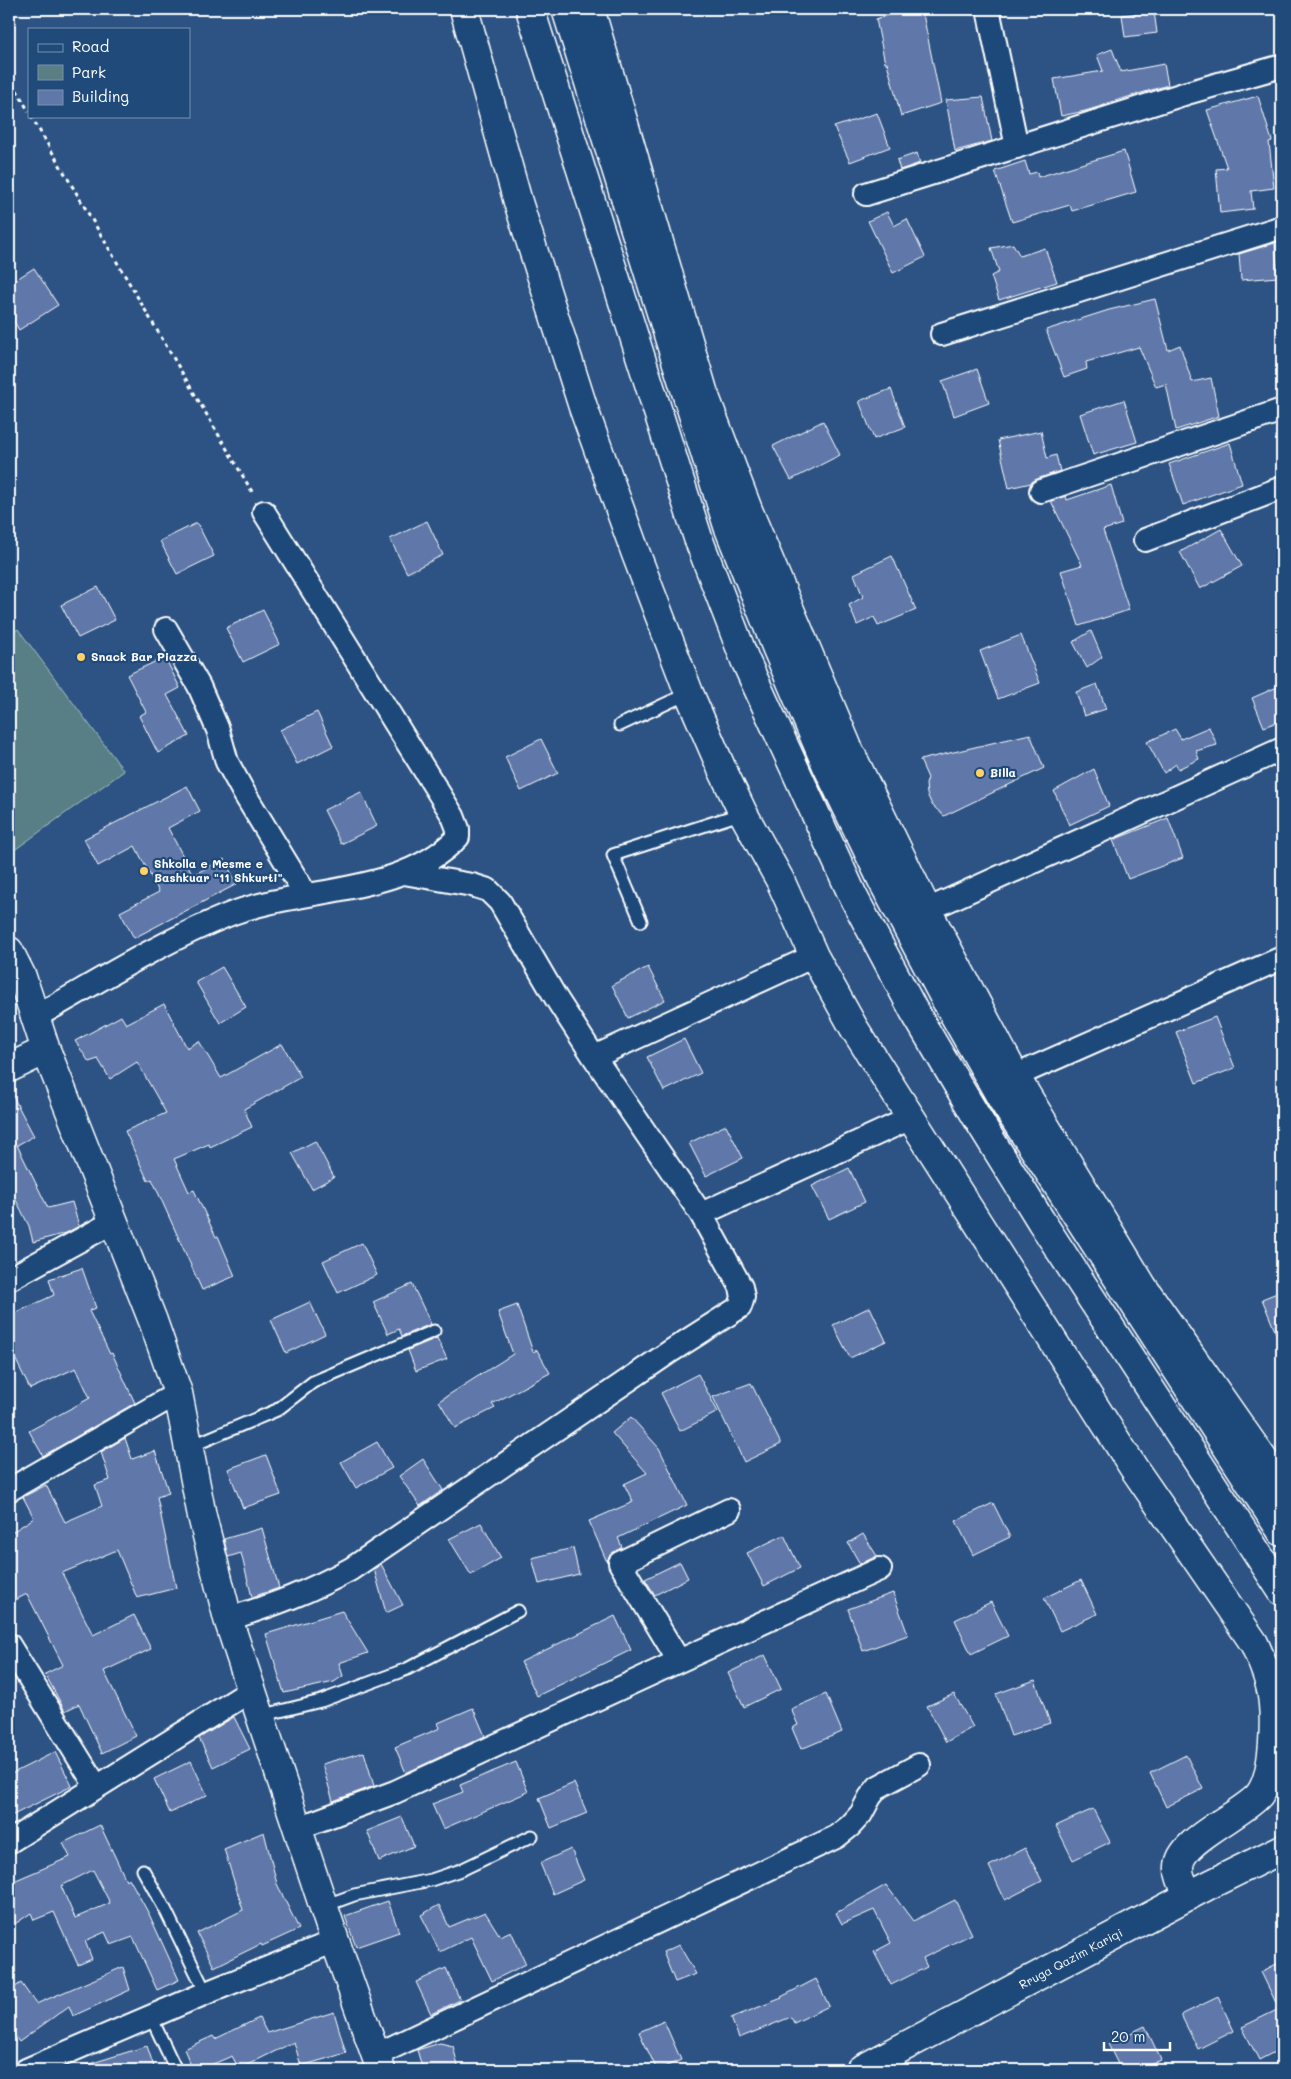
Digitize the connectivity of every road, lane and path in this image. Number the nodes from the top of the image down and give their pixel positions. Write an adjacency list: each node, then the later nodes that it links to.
1 (464, 9): 20 (main road)
2 (530, 9): 48 (main road)
3 (566, 9): 46 (main road)
4 (590, 9): 26 (main road)
5 (988, 9): 10 (street)
6 (1282, 66): 10 (street)
7 (9, 76): 8 (path)
8 (28, 110)
9 (32, 118): 17 (path)
10 (1017, 147): 11 (street)
11 (866, 194)
12 (1282, 227): 13 (street)
13 (942, 334)
14 (1282, 410): 16 (street)
15 (1282, 488): 18 (street)
16 (1041, 491)
17 (264, 512): 24 (street)
18 (1145, 540)
19 (166, 629): 25 (street)
20 (689, 693): 21 (lane); 23 (main road)
21 (620, 726)
22 (1282, 749): 26 (street)
23 (743, 813): 27 (lane); 29 (main road)
24 (404, 873): 25 (street); 33 (street)
25 (306, 895): 31 (street)
26 (927, 910): 35 (main road)
27 (641, 920)
28 (9, 951): 31 (main road)
29 (814, 956): 33 (street); 36 (main road)
30 (1282, 958): 35 (street)
31 (37, 1016): 32 (main road)
32 (46, 1050): 34 (main road); 38 (main road)
33 (594, 1057): 37 (street)
34 (9, 1068)
35 (1015, 1076): 43 (main road)
36 (911, 1118): 37 (street); 62 (main road)
37 (701, 1214): 50 (street)
38 (114, 1220): 39 (street); 41 (main road)
39 (9, 1279)
40 (434, 1331): 42 (lane)
41 (178, 1393): 42 (main road); 44 (street)
42 (190, 1447): 50 (main road)
43 (1282, 1486)
44 (9, 1490)
45 (729, 1510): 52 (street)
46 (1282, 1532)
47 (880, 1569): 52 (street)
48 (1282, 1591)
49 (518, 1611): 54 (lane)
50 (228, 1619): 53 (main road)
51 (9, 1645): 56 (street)
52 (679, 1661): 57 (street)
53 (252, 1690): 54 (main road); 56 (street)
54 (260, 1716): 57 (main road)
55 (919, 1765): 67 (street)
56 (96, 1786): 59 (street)
57 (298, 1828): 63 (main road)
58 (532, 1836): 63 (lane)
59 (9, 1842)
60 (1282, 1849): 62 (main road, Rruga Qazim Kariqi)
61 (143, 1870): 65 (lane)
62 (1199, 1891): 70 (main road, Rruga Qazim Kariqi)
63 (324, 1906): 64 (main road)
64 (335, 1941): 65 (street); 67 (main road)
65 (206, 1993): 66 (street)
66 (151, 2017): 68 (street); 69 (lane)
67 (378, 2063)
68 (26, 2070)
69 (176, 2070)
70 (860, 2070)

